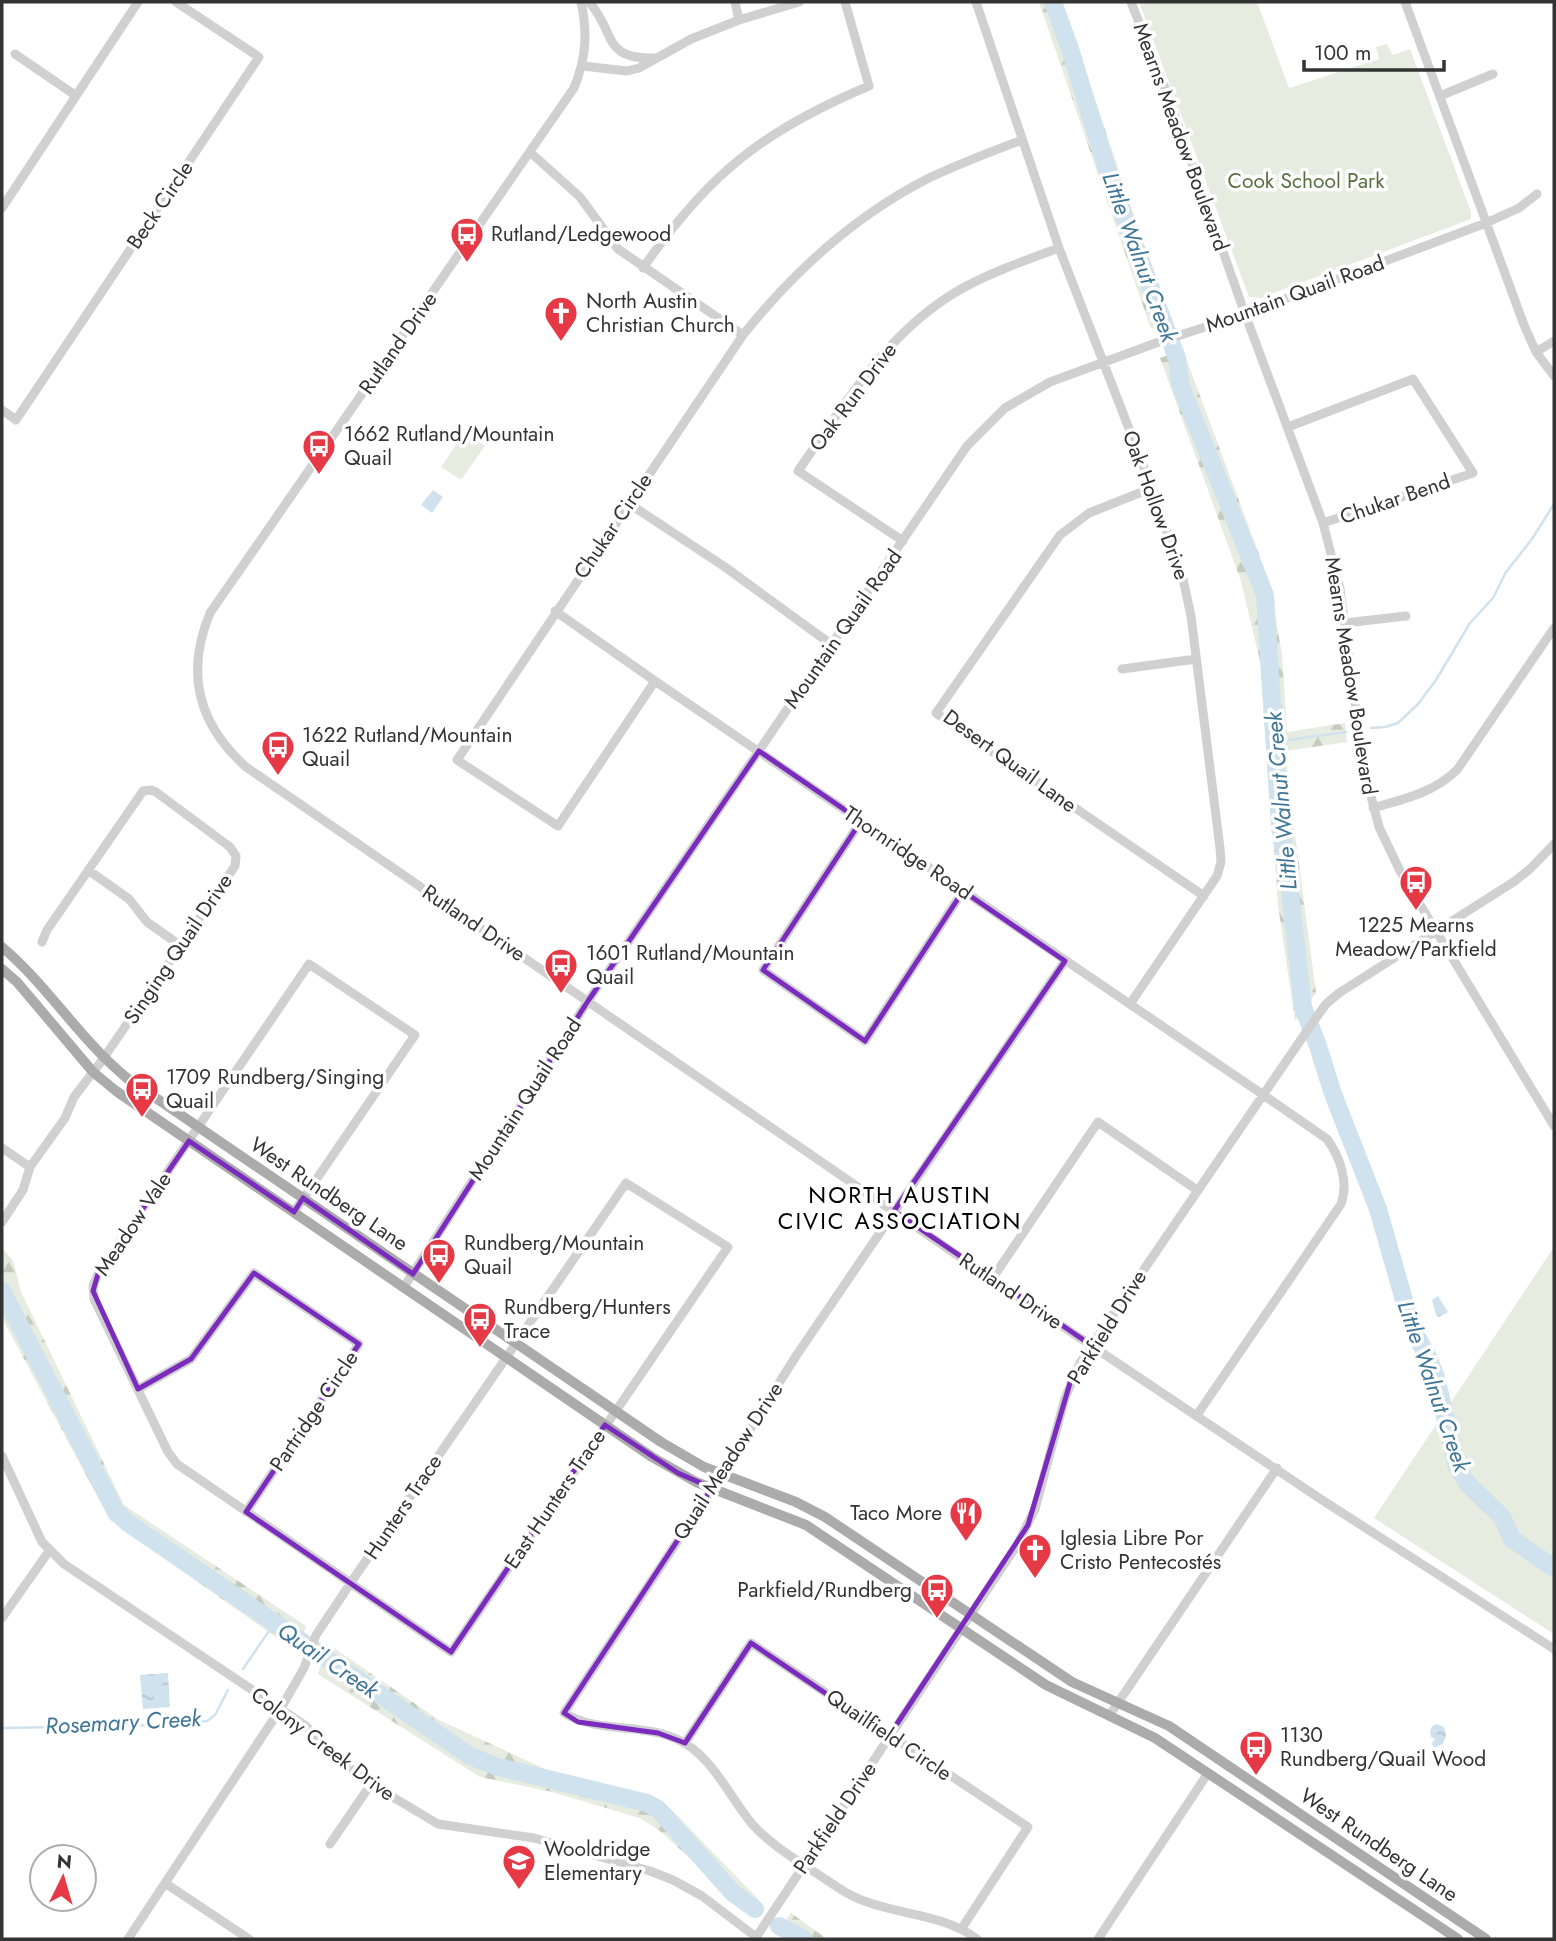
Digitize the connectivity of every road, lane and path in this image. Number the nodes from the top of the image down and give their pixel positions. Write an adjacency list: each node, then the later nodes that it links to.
1 (138, 2): 16 (street)
2 (176, 2): 31 (street, Beck Circle)
3 (581, 2): 14 (street, Rutland Drive)
4 (589, 2): 13 (street)
5 (735, 2): 11 (street)
6 (799, 2): 11 (street)
7 (845, 2): 24 (street)
8 (976, 2): 18 (street, Oak Hollow Drive)
9 (1131, 2): 25 (street, Mearns Meadow Boulevard)
10 (1405, 2): 17 (street)
11 (739, 20): 13 (street)
12 (15, 54): 16 (street)
13 (657, 58): 14 (street)
14 (583, 66): 19 (street, Rutland Drive)
15 (1493, 74): 17 (street)
16 (75, 95): 21 (street)
17 (1440, 96): 22 (street)
18 (1022, 140): 23 (street, Oak Hollow Drive); 26 (street, Chukar Circle)
19 (531, 153): 24 (street); 58 (street, Rutland Drive)
20 (1537, 194): 22 (street, Mountain Quail Road)
21 (2, 208)
22 (1486, 223): 25 (street, Mountain Quail Road); 28 (street)
23 (1059, 248): 29 (street, Oak Hollow Drive); 36 (street, Oak Run Drive)
24 (643, 268): 26 (street)
25 (1245, 314): 29 (street, Mountain Quail Road); 32 (street, Mearns Meadow Boulevard)
26 (743, 335): 34 (street, Chukar Circle)
27 (1554, 341): 28 (street)
28 (1536, 352): 30 (street)
29 (1103, 362): 33 (street, Oak Hollow Drive); 36 (street, Mountain Quail Road)
30 (1554, 376)
31 (2, 410)
32 (1287, 427): 35 (street, Mearns Meadow Boulevard); 35 (street, Chukar Bend)
33 (1152, 488): 42 (street, Oak Hollow Drive); 51 (street, Desert Quail Lane)
34 (628, 503): 37 (street, Chukar Circle); 41 (street)
35 (1323, 523): 39 (street, Mearns Meadow Boulevard)
36 (904, 541): 41 (street, Mountain Quail Road)
37 (555, 611): 44 (street, Thornridge Road); 44 (street, Chukar Circle)
38 (1406, 616): 39 (street)
39 (1345, 623): 46 (street, Mearns Meadow Boulevard)
40 (1554, 628): 46 (street)
41 (832, 645): 45 (street, Mountain Quail Road)
42 (1196, 659): 43 (street); 51 (street, Oak Hollow Drive)
43 (1122, 669)
44 (655, 681): 45 (street, Thornridge Road)
45 (759, 751): 47 (street, Thornridge Road); 58 (street, Mountain Quail Road)
46 (1373, 808): 52 (street, Mearns Meadow Boulevard)
47 (861, 821): 50 (street, Thornridge Road); 50 (street)
48 (1554, 844): 52 (street, Parkfield Drive)
49 (88, 870): 53 (street, Singing Quail Drive); 54 (street); 54 (street, Singing Quail Drive)
50 (963, 891): 56 (street, Thornridge Road)
51 (1204, 896): 59 (street, Oak Hollow Drive)
52 (1437, 930): 62 (street, Parkfield Drive); 63 (street, Mearns Meadow Boulevard)
53 (42, 942)
54 (181, 946): 60 (street, Singing Quail Drive)
55 (2, 947): 60 (main road, West Rundberg Lane)
56 (1065, 961): 59 (street, Thornridge Road); 70 (street, Quail Meadow Drive)
57 (2, 969): 61 (main road, West Rundberg Lane)
58 (588, 1001): 70 (street, Rutland Drive); 74 (street, Mountain Quail Road)
59 (1130, 1004): 62 (street, Thornridge Road)
60 (103, 1059): 61 (street, Singing Quail Drive); 64 (main road, West Rundberg Lane)
61 (93, 1072): 65 (main road, West Rundberg Lane); 67 (street, Singing Quail Drive)
62 (1262, 1094): 68 (street, Parkfield Drive); 82 (street, Thornridge Road)
63 (1554, 1126)
64 (198, 1128): 65 (street, Meadow Vale); 69 (main road, West Rundberg Lane); 69 (street, Meadow Vale)
65 (189, 1141): 71 (main road, West Rundberg Lane); 80 (street, Meadow Vale)
66 (2, 1148): 67 (street)
67 (30, 1167): 72 (street, Singing Quail Drive)
68 (1197, 1190): 75 (street); 78 (street, Parkfield Drive)
69 (303, 1198): 71 (street); 74 (main road, West Rundberg Lane)
70 (894, 1210): 75 (street, Rutland Drive); 87 (street, Quail Meadow Drive)
71 (294, 1212): 76 (main road, West Rundberg Lane)
72 (2, 1223)
73 (728, 1247): 77 (street, Hunters Trace); 81 (street, East Hunters Trace)
74 (413, 1274): 76 (street, Mountain Quail Road); 77 (main road, West Rundberg Lane)
75 (992, 1279): 78 (street, Rutland Drive)
76 (404, 1287): 79 (main road, West Rundberg Lane)
77 (515, 1343): 79 (street, Hunters Trace); 81 (main road, West Rundberg Lane)
78 (1091, 1345): 82 (street, Rutland Drive); 94 (street, Parkfield Drive)
79 (506, 1358): 83 (main road, West Rundberg Lane); 93 (street, Hunters Trace)
80 (138, 1389): 89 (street, Meadow Vale); 89 (street, Partridge Circle)
81 (615, 1411): 83 (street, East Hunters Trace); 87 (main road, West Rundberg Lane)
82 (1197, 1415): 85 (street, Rutland Drive)
83 (605, 1425): 88 (main road, West Rundberg Lane); 93 (street, East Hunters Trace)
84 (2, 1456): 86 (street, Colony Creek Drive)
85 (1277, 1468): 97 (street, Rutland Drive); 98 (street)
86 (5, 1470): 92 (street, Colony Creek Drive)
87 (722, 1474): 88 (street, Quail Meadow Drive); 90 (main road, West Rundberg Lane)
88 (712, 1488): 91 (main road, West Rundberg Lane); 102 (street, Quail Meadow Drive)
89 (246, 1512): 93 (street, Meadow Vale)
90 (836, 1524): 91 (main road); 94 (main road, West Rundberg Lane)
91 (828, 1539): 96 (main road, West Rundberg Lane)
92 (48, 1550): 95 (street); 99 (street, Colony Creek Drive)
93 (351, 1583): 99 (street, Hunters Trace)
94 (971, 1615): 96 (street, Parkfield Drive); 98 (main road, West Rundberg Lane)
95 (2, 1618)
96 (962, 1628): 100 (main road, West Rundberg Lane); 101 (street, Parkfield Drive)
97 (1554, 1649)
98 (1119, 1702): 100 (street); 107 (main road, West Rundberg Lane)
99 (281, 1708): 104 (street, Colony Creek Drive); 109 (street, Hunters Trace)
100 (1109, 1716): 103 (main road, West Rundberg Lane)
101 (889, 1736): 102 (street, Quailfield Circle); 106 (street, Parkfield Drive); 110 (street, Quailfield Circle)
102 (685, 1743): 106 (street)
103 (1208, 1773): 108 (main road, West Rundberg Lane); 115 (street)
104 (371, 1784): 105 (street); 111 (street, Colony Creek Drive)
105 (330, 1844)
106 (804, 1865): 110 (street); 111 (street, Parkfield Drive)
107 (1381, 1869): 108 (main road); 117 (main road, West Rundberg Lane)
108 (1371, 1882): 116 (main road, West Rundberg Lane)
109 (165, 1883): 112 (street, Hunters Trace); 113 (street)
110 (962, 1928): 114 (street)
111 (755, 1938)
112 (128, 1939)
113 (249, 1939)
114 (976, 1939)
115 (1098, 1939)
116 (1458, 1939)
117 (1486, 1939)

